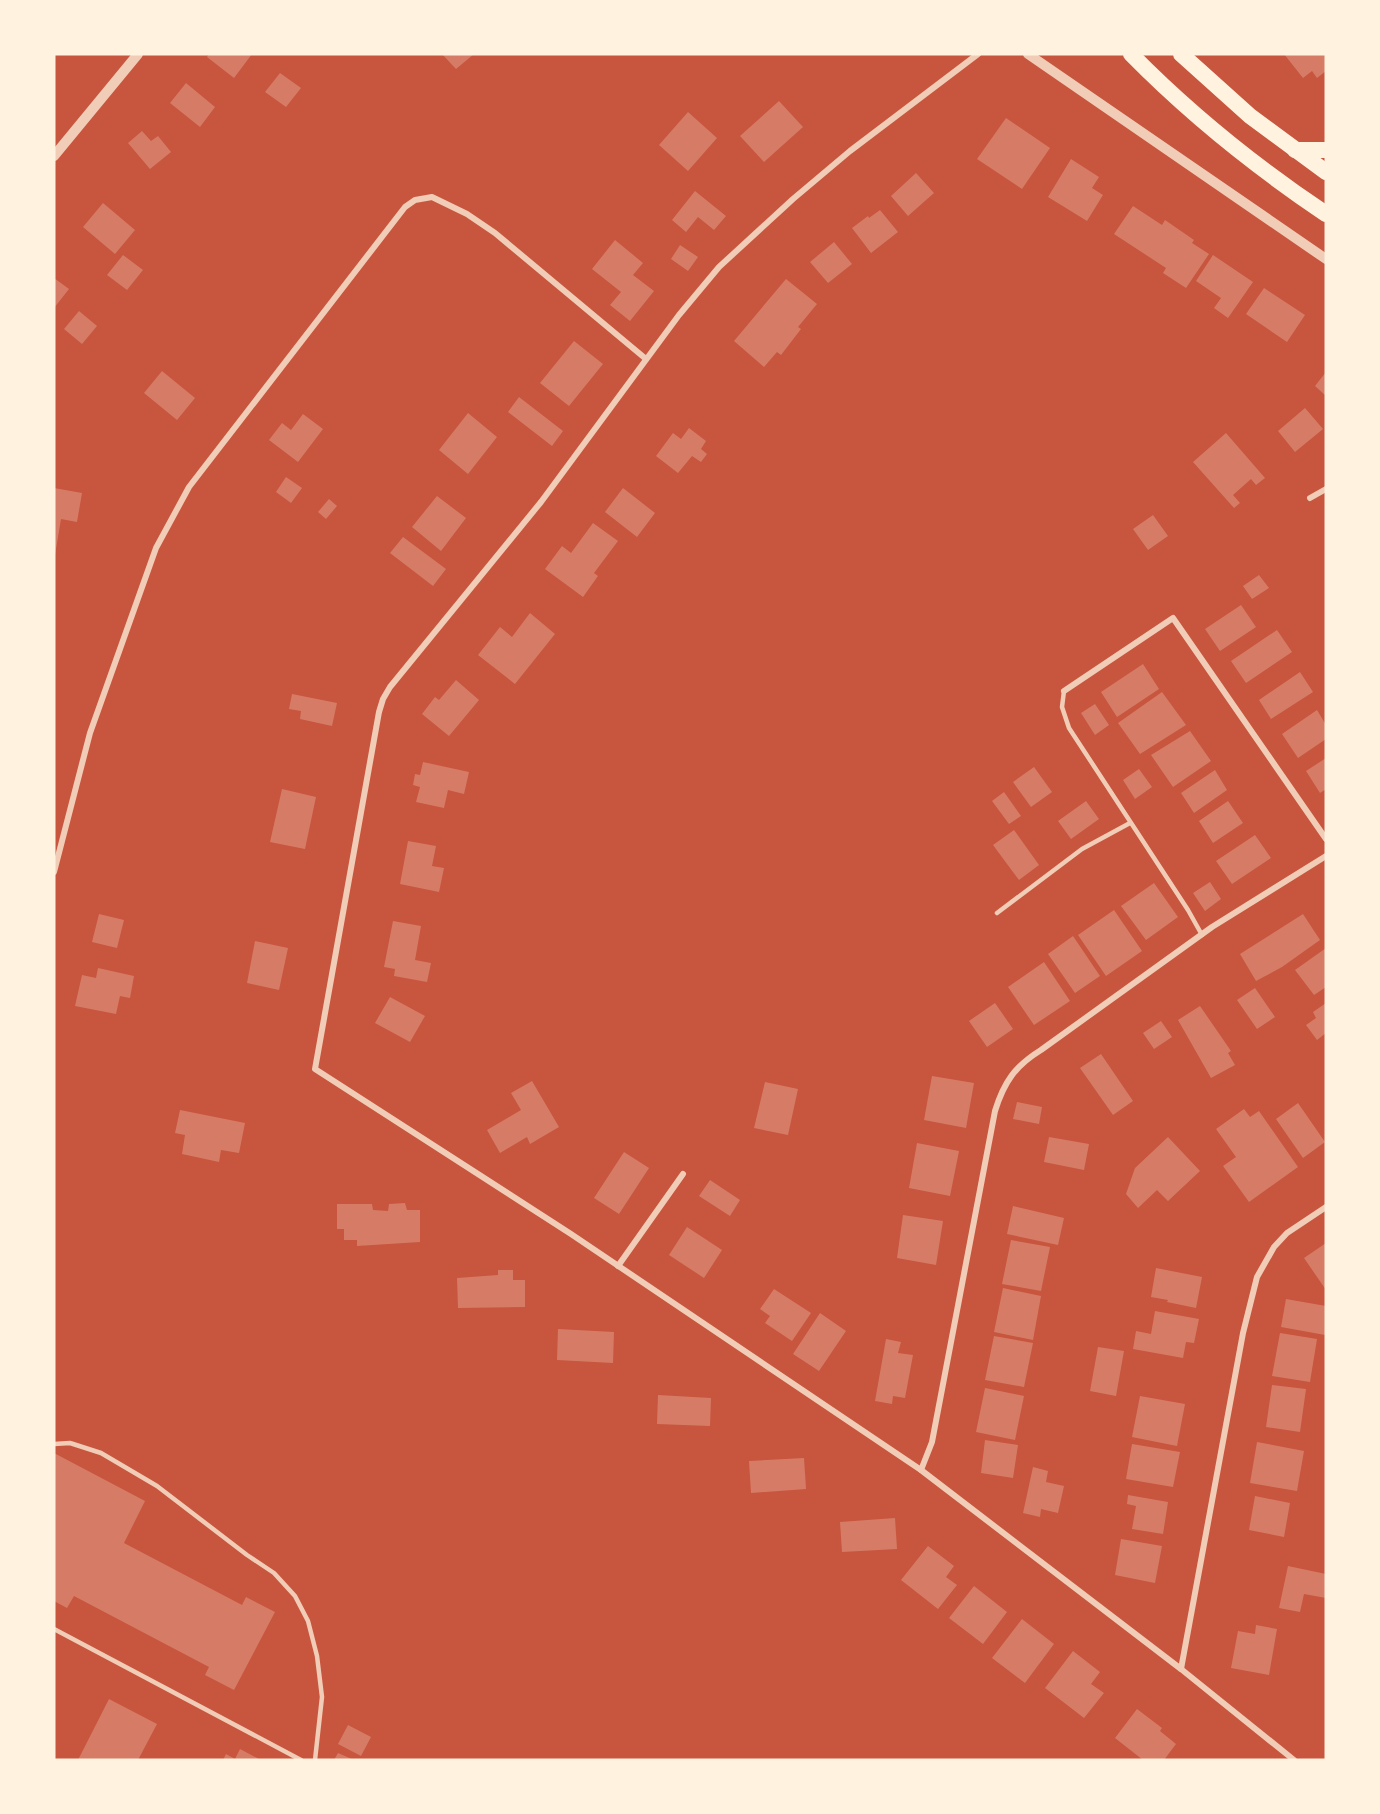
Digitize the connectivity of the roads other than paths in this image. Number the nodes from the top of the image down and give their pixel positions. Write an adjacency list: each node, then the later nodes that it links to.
1 (138, 54): 8 (street)
2 (978, 54): 12 (street)
3 (1028, 54): 11 (street)
4 (1131, 54): 10 (highway)
5 (1181, 54): 6 (highway)
6 (1295, 150): 7 (highway); 9 (highway)
7 (1326, 150)
8 (54, 156)
9 (1326, 172)
10 (1326, 214)
11 (1326, 259)
12 (646, 359): 19 (street); 24 (street)
13 (1326, 489): 14 (street)
14 (1310, 498)
15 (1064, 691): 16 (lane); 17 (street)
16 (1130, 823): 20 (lane); 21 (lane)
17 (1326, 839)
18 (1326, 856): 21 (street)
19 (54, 872)
20 (996, 913)
21 (1202, 934): 26 (street)
22 (683, 1174): 24 (street)
23 (1326, 1207): 28 (street)
24 (618, 1266): 26 (street)
25 (54, 1444): 30 (lane)
26 (921, 1470): 28 (street)
27 (54, 1629): 29 (lane)
28 (1181, 1669): 31 (street)
29 (301, 1760)
30 (315, 1760)
31 (1294, 1760)

